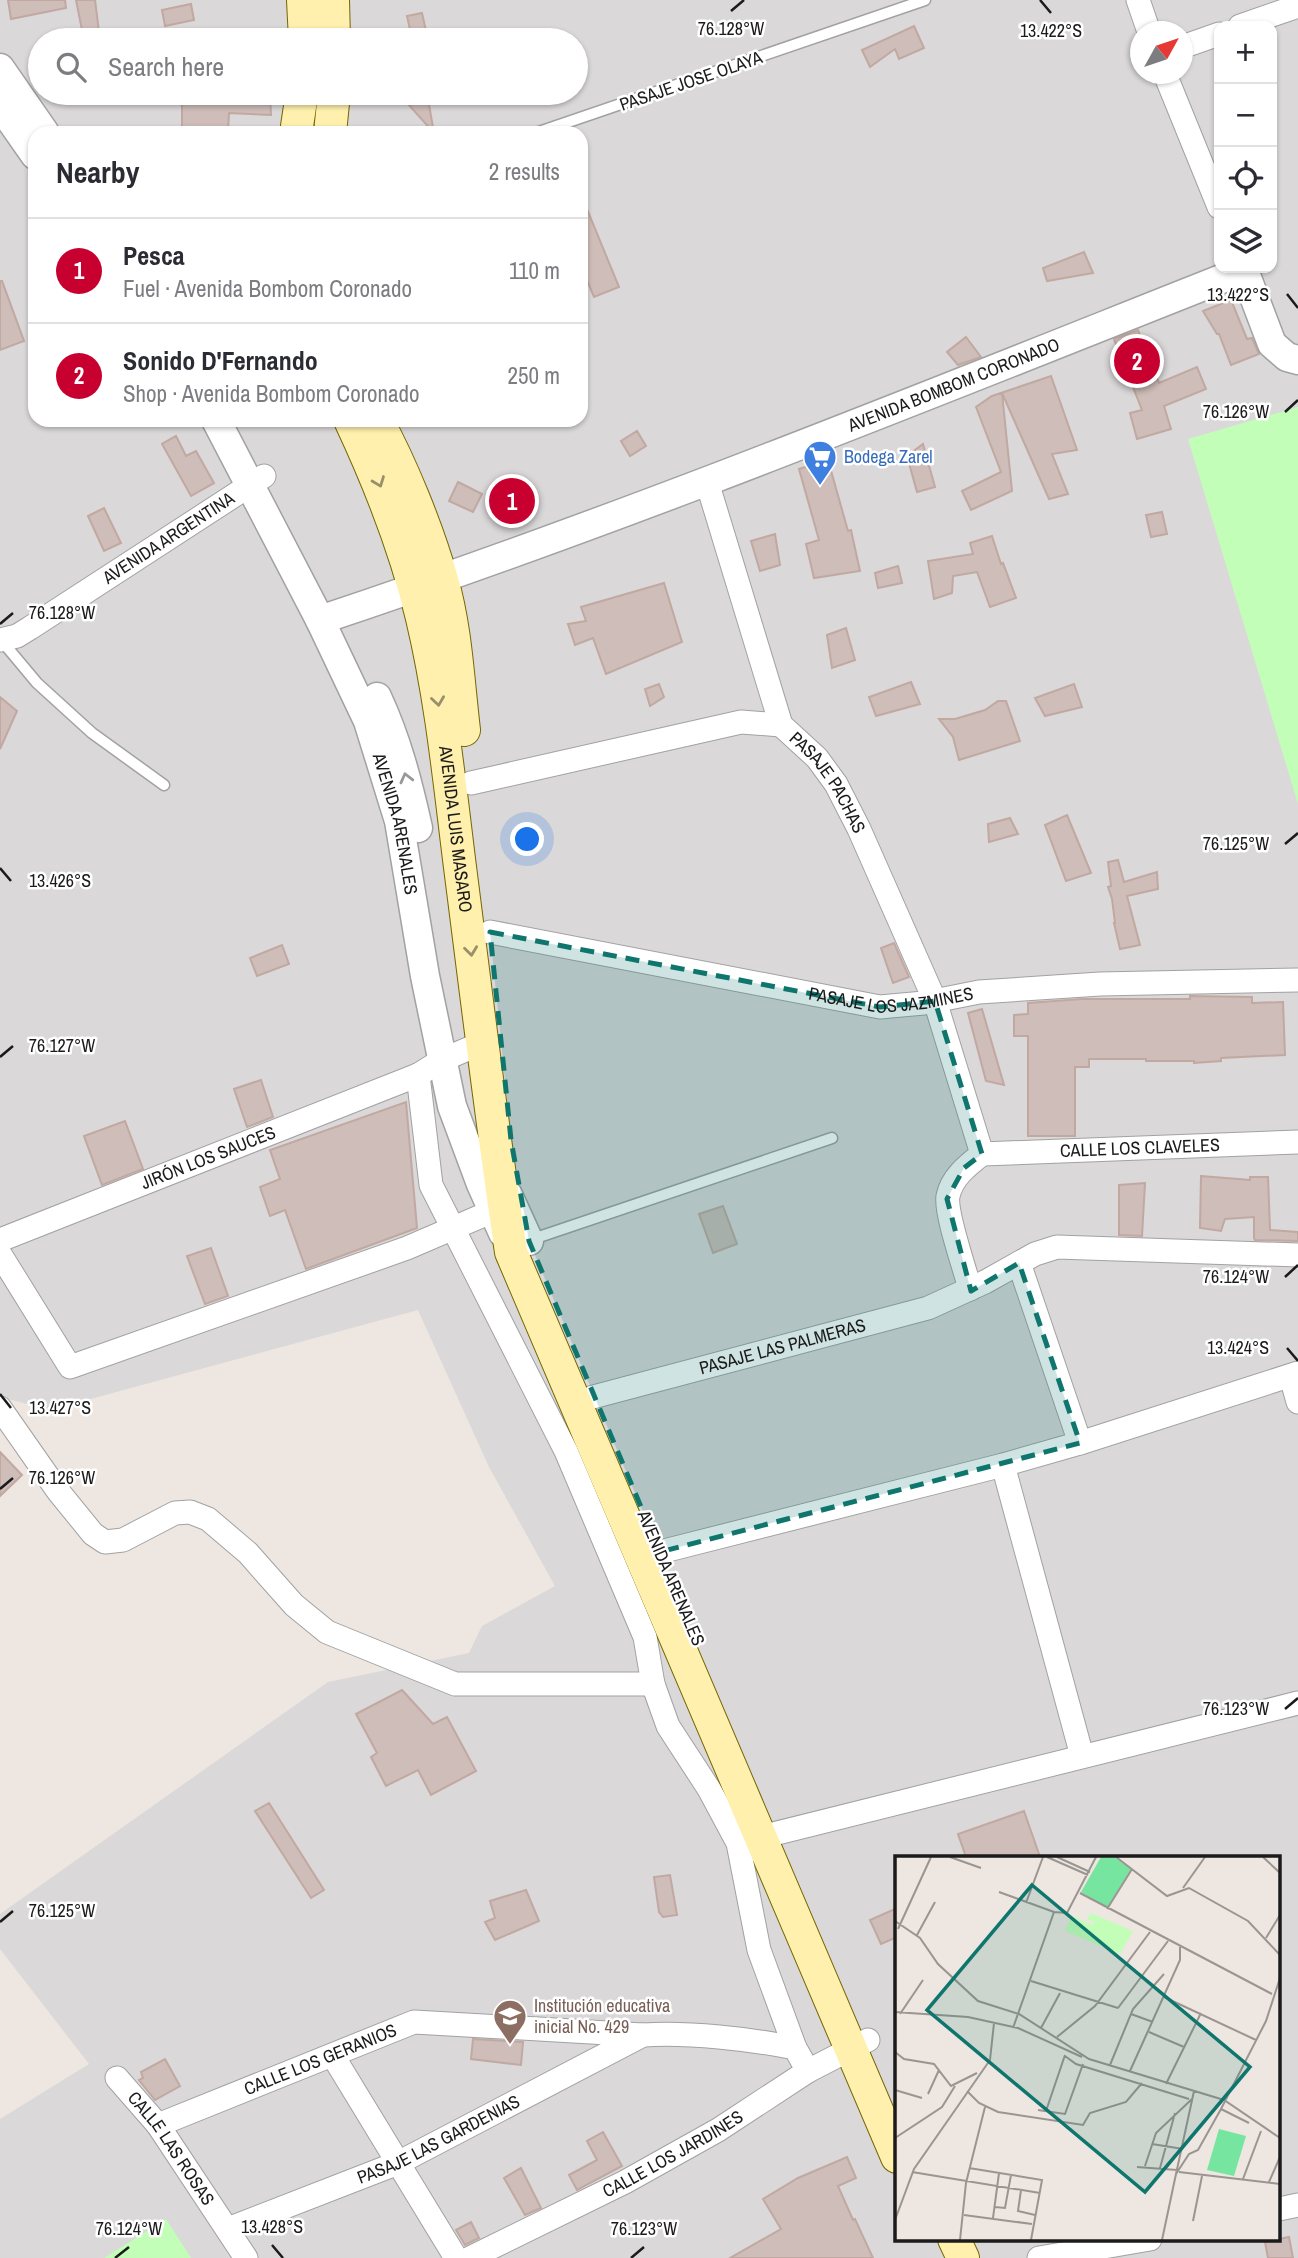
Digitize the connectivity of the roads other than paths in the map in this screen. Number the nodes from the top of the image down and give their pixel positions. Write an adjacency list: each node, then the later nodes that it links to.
1 (303, 0): 8 (main road)
2 (333, 0): 9 (main road)
3 (925, 0): 20 (lane, PASAJE JOSE OLAYA)
4 (1138, 0): 6 (street)
5 (1298, 6): 7 (street)
6 (1145, 21)
7 (1254, 21)
8 (304, 28)
9 (334, 28)
10 (1214, 36): 11 (street)
11 (1193, 43)
12 (0, 68): 17 (street)
13 (1170, 84): 22 (street)
14 (0, 105): 21 (street)
15 (300, 105): 18 (main road)
16 (333, 105): 19 (main road)
17 (40, 126)
18 (297, 126)
19 (331, 126)
20 (556, 126)
21 (28, 145)
22 (1214, 194)
23 (1234, 273): 31 (street, AVENIDA BOMBOM CORONADO)
24 (1245, 273): 25 (street, AVENIDA BOMBOM CORONADO)
25 (1298, 360)
26 (221, 427): 30 (street)
27 (238, 427): 30 (street)
28 (354, 427): 32 (main road, AVENIDA LUIS MASARO, one-way to 32)
29 (380, 427): 32 (main road, AVENIDA LUIS MASARO)
30 (257, 479): 33 (street); 34 (street, AVENIDA ARGENTINA)
31 (707, 482): 32 (street, AVENIDA BOMBOM CORONADO); 35 (street, PASAJE PACHAS)
32 (428, 584): 33 (street, AVENIDA BOMBOM CORONADO); 36 (main road, AVENIDA LUIS MASARO); 41 (main road, AVENIDA LUIS MASARO, one-way to 41)
33 (329, 617): 41 (street)
34 (0, 640): 37 (lane)
35 (781, 725): 36 (street); 40 (street, PASAJE PACHAS)
36 (471, 783): 38 (main road, AVENIDA LUIS MASARO)
37 (164, 785)
38 (490, 932): 40 (street, PASAJE LOS JAZMINES); 41 (main road, AVENIDA LUIS MASARO)
39 (1298, 980): 40 (street, PASAJE LOS JAZMINES)
40 (935, 1001): 45 (street, PASAJE PACHAS)
41 (470, 1047): 42 (street, JIRÓN LOS SAUCES); 46 (main road, AVENIDA LUIS MASARO); 46 (street); 49 (main road, AVENIDA ARENALES)
42 (418, 1075): 47 (street); 48 (street, JIRÓN LOS SAUCES)
43 (832, 1138): 49 (lane)
44 (1298, 1142): 45 (street, CALLE LOS CLAVELES)
45 (982, 1154): 53 (street)
46 (502, 1199): 47 (street); 49 (main road, AVENIDA LUIS MASARO)
47 (452, 1229): 50 (street); 61 (street)
48 (0, 1240)
49 (520, 1246): 55 (main road, AVENIDA ARENALES); 64 (main road)
50 (0, 1254)
51 (1298, 1255): 52 (street, PASAJE LAS PALMERAS)
52 (1019, 1263): 53 (street, PASAJE LAS PALMERAS); 58 (street)
53 (971, 1289): 55 (street, PASAJE LAS PALMERAS)
54 (1294, 1375): 56 (street); 58 (street)
55 (593, 1397): 60 (main road, AVENIDA ARENALES)
56 (1298, 1402)
57 (0, 1408): 61 (street)
58 (1080, 1443): 59 (street)
59 (1003, 1465): 60 (street); 63 (street)
60 (660, 1552): 64 (main road, AVENIDA ARENALES)
61 (653, 1684): 67 (street)
62 (1298, 1703): 63 (street)
63 (1082, 1756): 64 (street)
64 (771, 1835): 66 (main road, AVENIDA ARENALES)
65 (643, 2035): 67 (street, CALLE LOS GERANIOS); 68 (street, CALLE LOS GERANIOS); 74 (street, PASAJE LAS GARDENIAS)
66 (860, 2044): 69 (street, CALLE LOS JARDINES); 71 (main road, AVENIDA ARENALES); 73 (main road)
67 (795, 2048): 69 (street)
68 (333, 2056): 72 (street, CALLE LOS GERANIOS); 74 (street)
69 (808, 2071): 81 (street, CALLE LOS JARDINES)
70 (117, 2078): 72 (street, CALLE LAS ROSAS)
71 (895, 2105)
72 (158, 2125): 77 (street, CALLE LAS ROSAS)
73 (895, 2151)
74 (398, 2163): 77 (street, PASAJE LAS GARDENIAS); 81 (street)
75 (1298, 2205): 76 (street)
76 (1280, 2209)
77 (228, 2230): 82 (street, CALLE LAS ROSAS)
78 (932, 2240): 83 (main road)
79 (954, 2240): 84 (main road)
80 (1144, 2240): 85 (street)
81 (471, 2257)
82 (246, 2258)
83 (938, 2258)
84 (963, 2258)
85 (1039, 2258)

